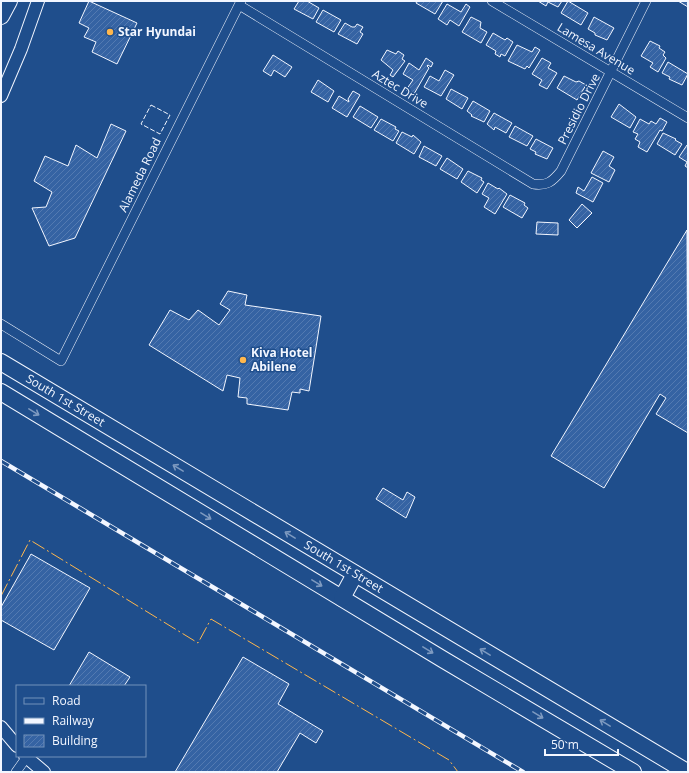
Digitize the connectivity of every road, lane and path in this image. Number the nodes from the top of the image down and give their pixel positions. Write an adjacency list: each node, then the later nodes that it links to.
1 (9, 1): 6 (highway)
2 (38, 1): 8 (main road)
3 (492, 1): 7 (street, Lamesa Avenue)
4 (646, 1): 7 (street, Presidio Drive)
5 (240, 3): 10 (street, Aztec Drive); 11 (street, Alameda Road)
6 (1, 16)
7 (611, 71): 9 (street, Lamesa Avenue); 10 (street, Presidio Drive)
8 (1, 96)
9 (688, 118)
10 (552, 182)
11 (1, 324)
12 (1, 362): 14 (highway, South 1st Street, one-way to 12)
13 (1, 392): 15 (highway, one-way to 15)
14 (355, 574): 15 (highway); 22 (highway, South 1st Street, one-way to 14)
15 (342, 598): 21 (highway, one-way to 21)
16 (1, 727): 17 (main road)
17 (16, 745)
18 (26, 757): 19 (street); 20 (main road)
19 (16, 772)
20 (44, 772)
21 (633, 772)
22 (687, 772)

